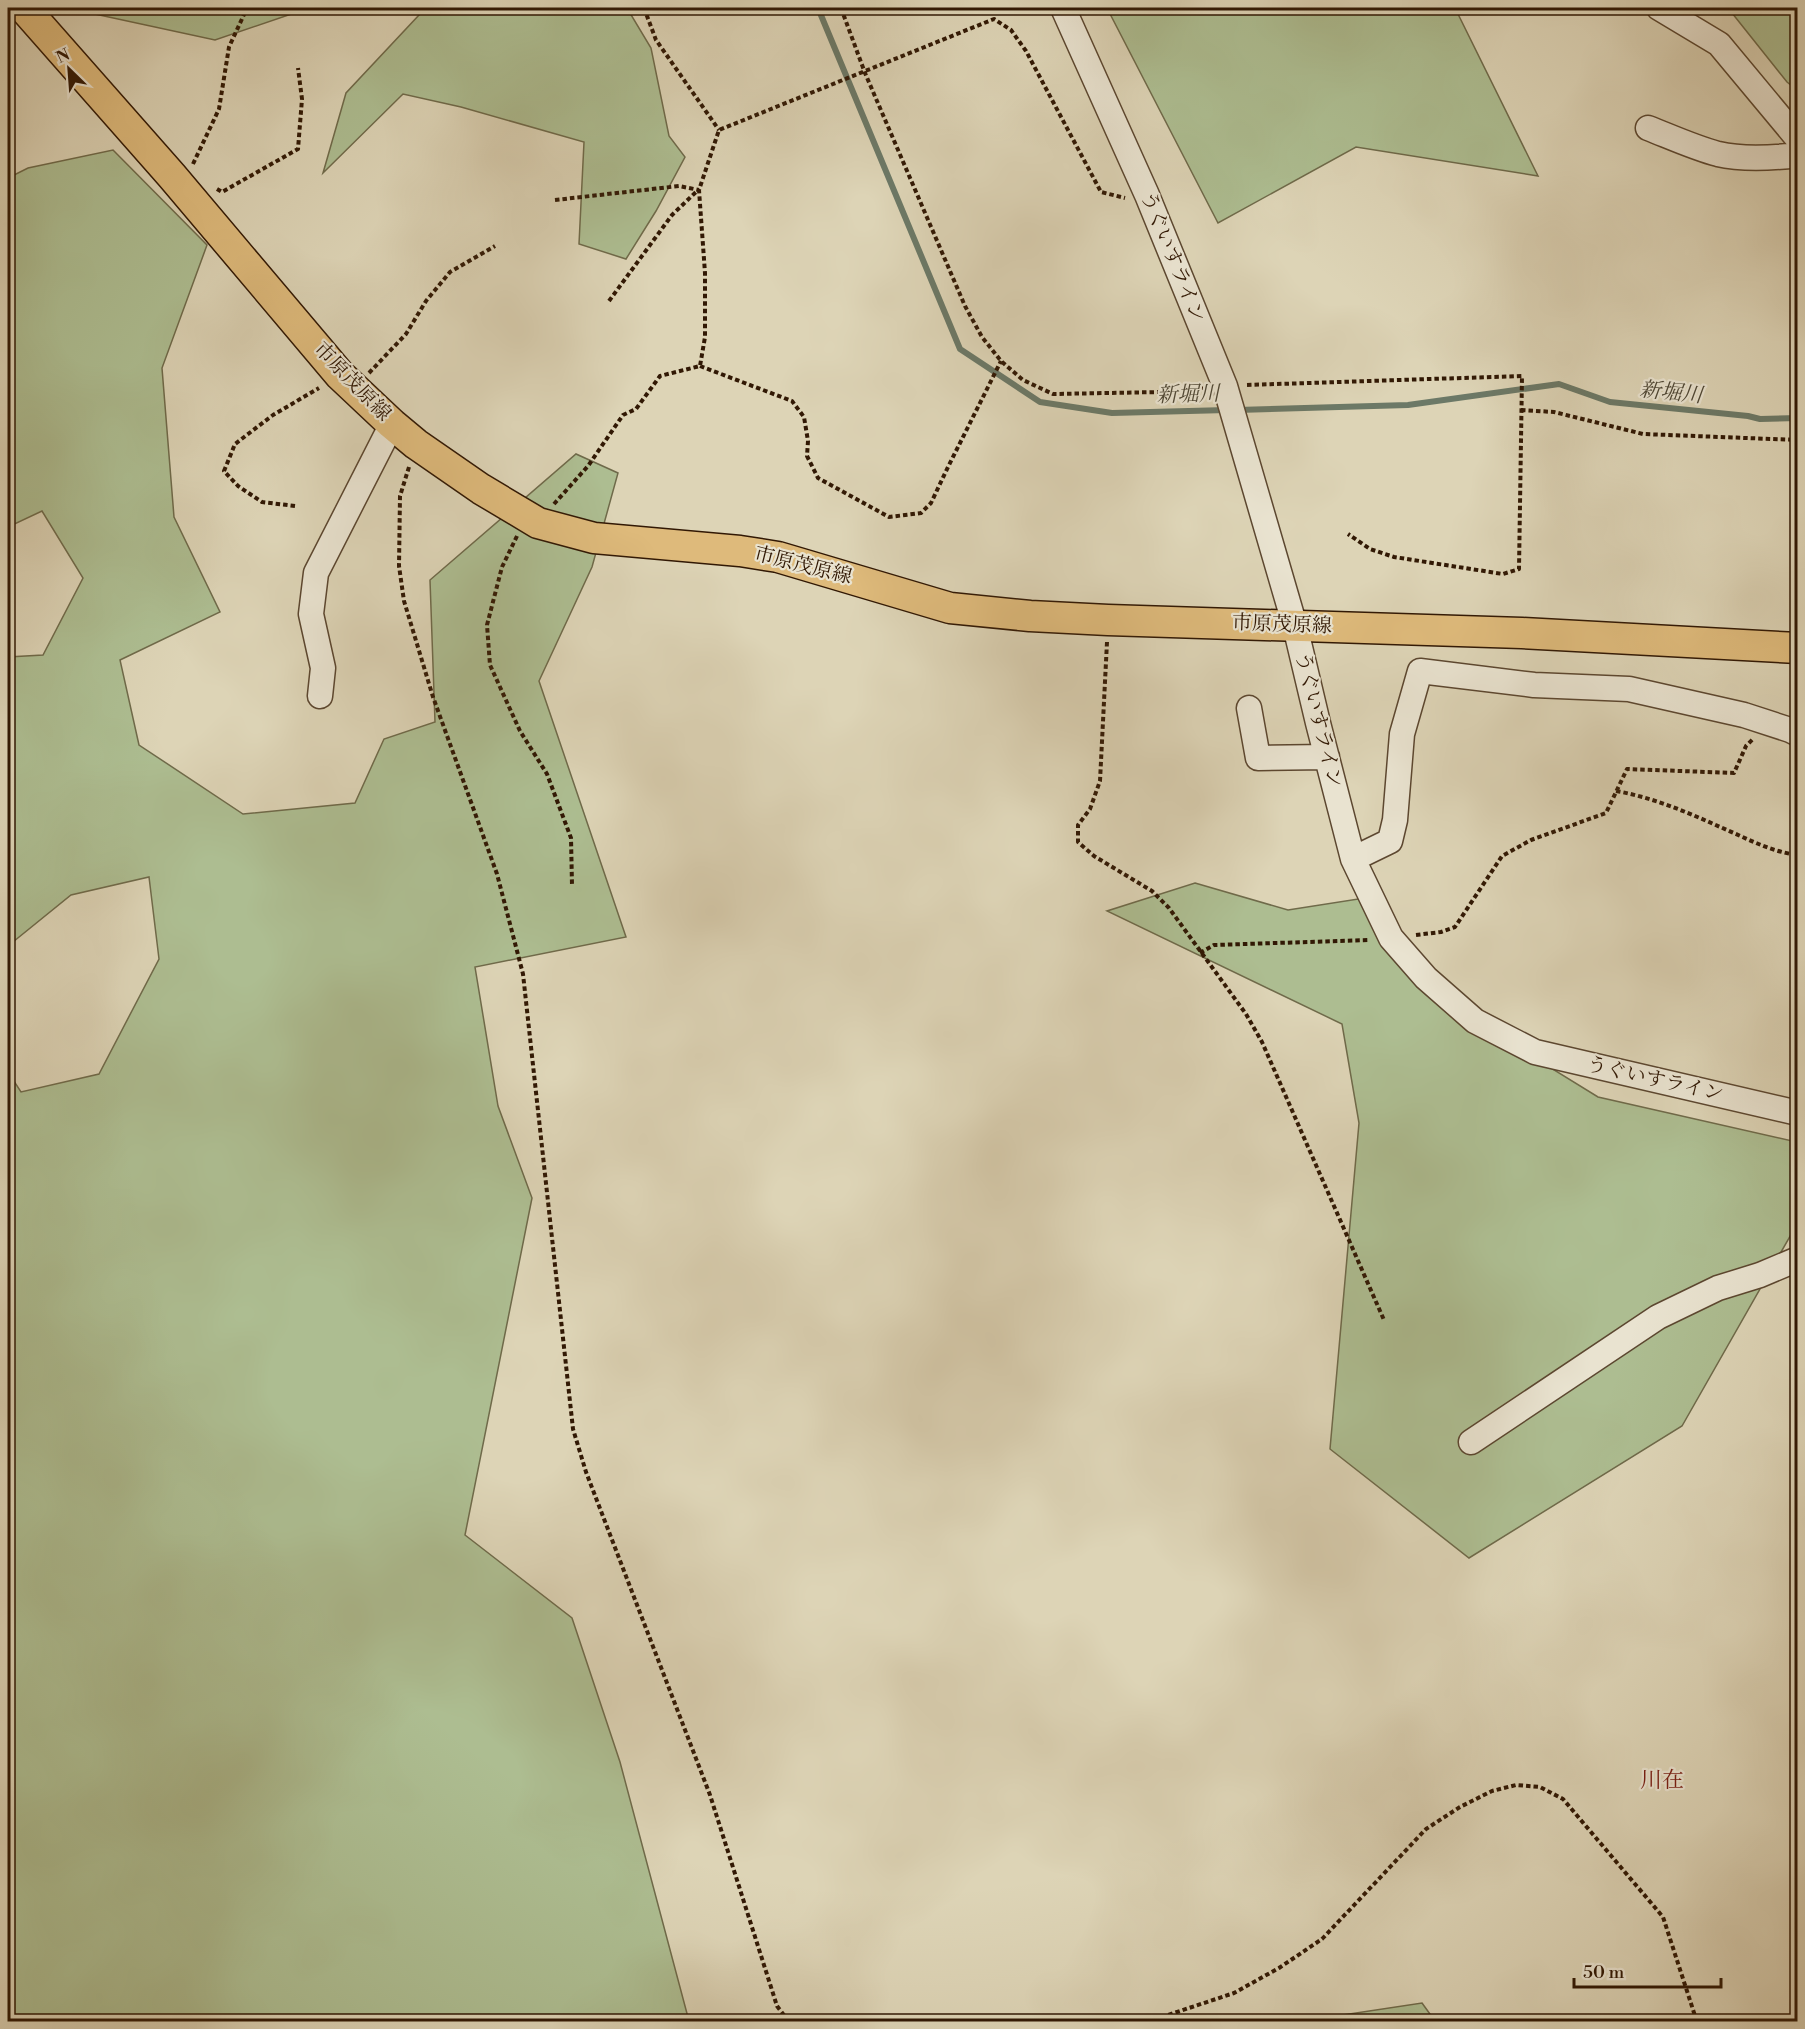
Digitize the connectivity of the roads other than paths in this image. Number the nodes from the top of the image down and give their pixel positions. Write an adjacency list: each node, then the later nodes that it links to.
1 (24, 8): 7 (main road, 市原茂原線)
2 (1063, 8): 8 (street, うぐいすライン)
3 (1659, 8): 5 (street)
4 (1648, 128): 6 (street)
5 (1797, 139)
6 (1797, 155)
7 (392, 424): 8 (main road, 市原茂原線); 10 (street)
8 (1295, 626): 9 (main road, 市原茂原線); 13 (street, うぐいすライン)
9 (1797, 648)
10 (320, 696)
11 (1249, 708): 13 (street)
12 (1797, 734): 14 (street)
13 (1327, 757): 14 (street, うぐいすライン)
14 (1353, 859): 15 (street, うぐいすライン)
15 (1797, 1113)
16 (1797, 1259): 17 (street)
17 (1471, 1442)

